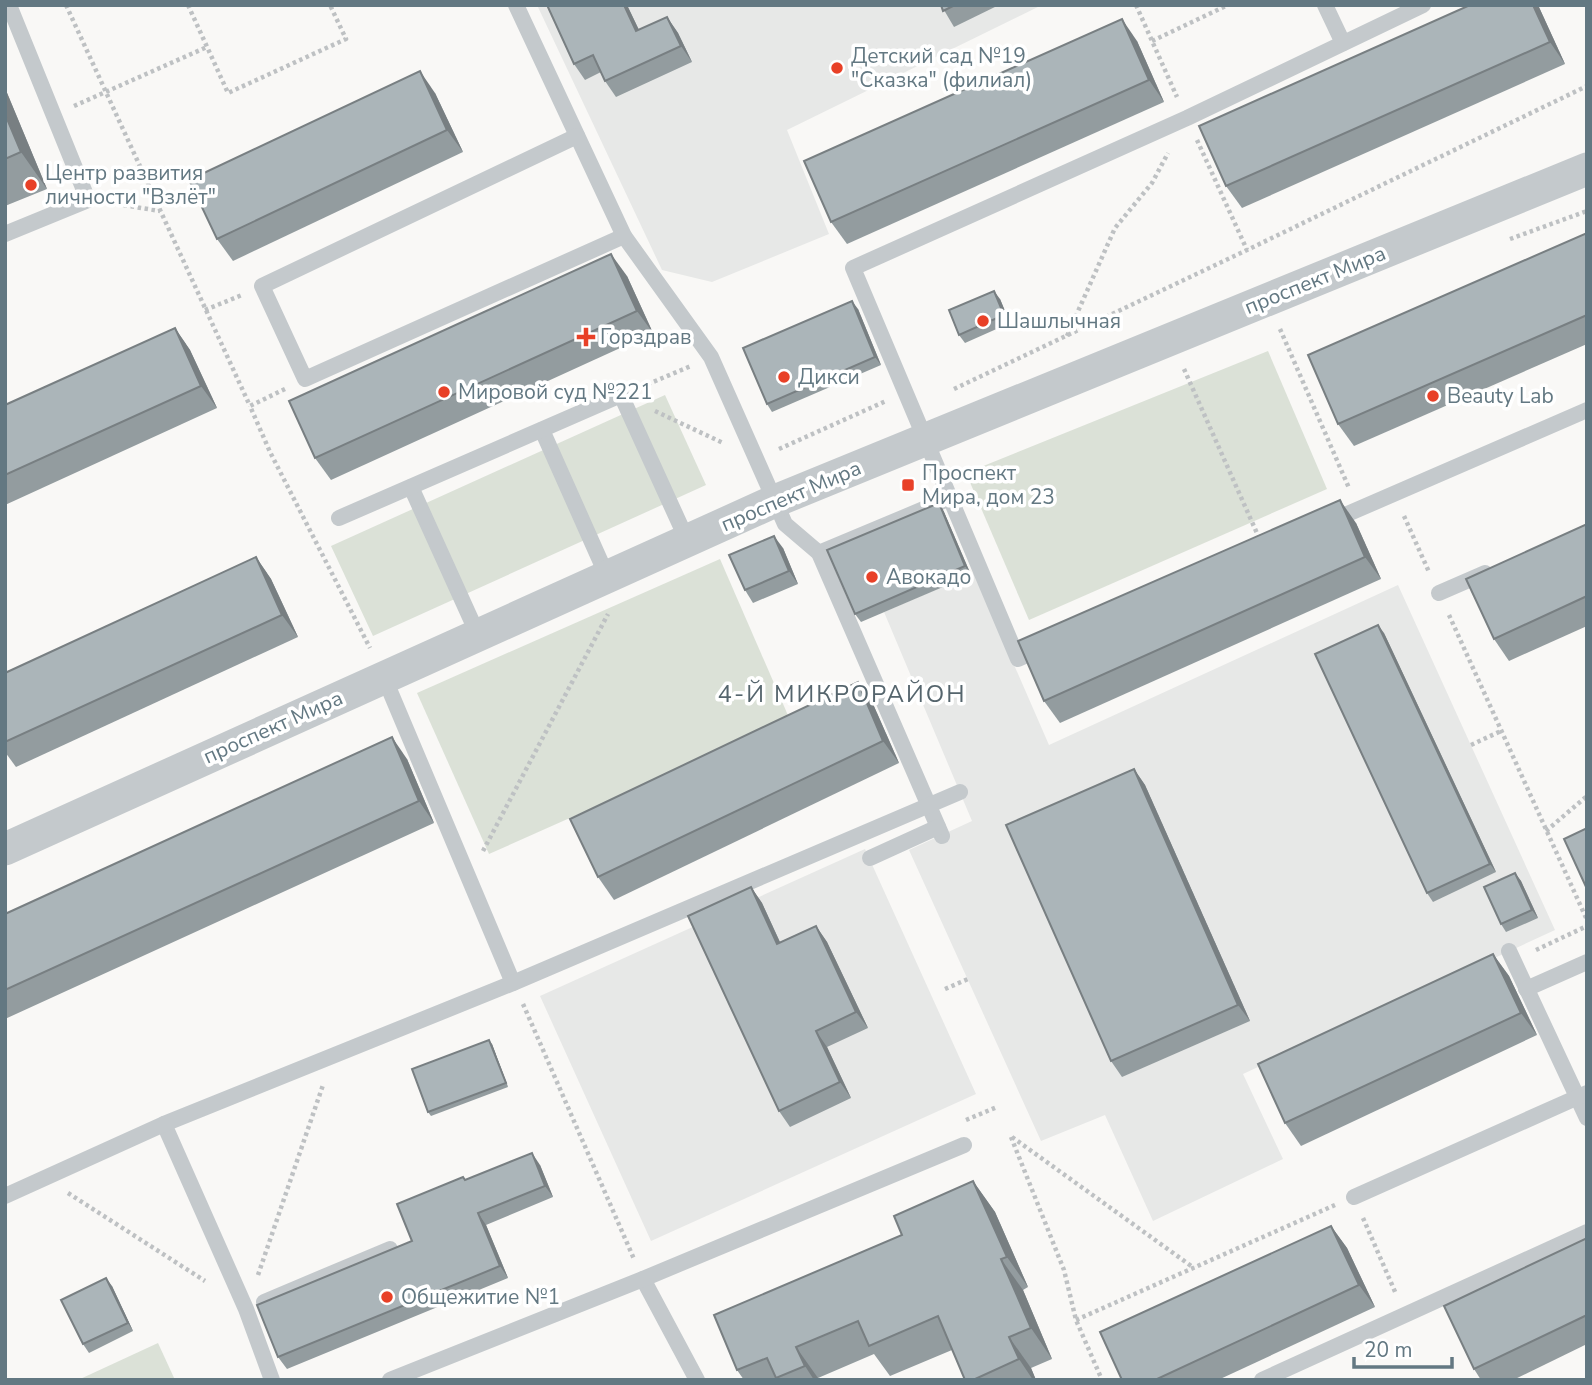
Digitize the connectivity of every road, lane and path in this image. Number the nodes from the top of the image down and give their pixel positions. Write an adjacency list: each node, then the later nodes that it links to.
1 (9, 5): 15 (lane)
2 (66, 5): 14 (path)
3 (188, 5): 12 (path)
4 (330, 5): 12 (path)
5 (516, 5): 17 (lane)
6 (1136, 5): 10 (path)
7 (1228, 5): 10 (path)
8 (1325, 5): 11 (lane)
9 (1423, 5): 11 (lane)
10 (1152, 41): 16 (path)
11 (1343, 43): 16 (lane)
12 (207, 47): 14 (path)
13 (1587, 86): 23 (path)
14 (106, 93): 15 (path); 20 (path)
15 (53, 115): 19 (lane)
16 (1186, 118): 23 (path); 27 (path); 31 (lane)
17 (577, 136): 22 (lane); 24 (lane)
18 (1587, 169): 37 (street, проспект Мира)
19 (88, 200): 20 (path); 21 (lane)
20 (160, 211): 25 (path)
21 (5, 234)
22 (624, 236): 28 (lane); 30 (lane)
23 (1247, 250): 27 (path)
24 (262, 286): 25 (path); 30 (lane)
25 (205, 310): 33 (path)
26 (1278, 325): 43 (path)
27 (1067, 336): 34 (path)
28 (711, 357): 32 (path); 38 (lane)
29 (1180, 361): 47 (path)
30 (305, 379): 33 (path)
31 (906, 393): 34 (lane); 38 (path)
32 (621, 395): 36 (lane); 38 (path); 46 (lane)
33 (250, 405): 55 (path)
34 (912, 409): 37 (lane)
35 (1587, 410): 40 (lane)
36 (541, 430): 39 (lane); 50 (lane)
37 (925, 439): 41 (lane); 42 (street, проспект Мира)
38 (757, 459): 42 (lane)
39 (411, 487): 44 (lane); 53 (lane)
40 (1394, 494): 43 (lane); 51 (path)
41 (950, 498): 48 (lane); 54 (lane)
42 (775, 501): 46 (street, проспект Мира); 48 (lane)
43 (1359, 509): 45 (lane)
44 (339, 518)
45 (1312, 530)
46 (687, 541): 50 (street, проспект Мира)
47 (1265, 551)
48 (819, 554): 60 (lane)
49 (1501, 565): 51 (lane)
50 (607, 576): 53 (street, проспект Мира)
51 (1439, 593): 56 (path)
52 (609, 613): 64 (path)
53 (478, 635): 55 (street, проспект Мира)
54 (1055, 642)
55 (384, 677): 62 (street, проспект Мира); 64 (lane)
56 (1501, 731): 57 (path); 61 (path)
57 (1471, 745)
58 (960, 792): 60 (lane)
59 (1587, 796): 61 (path)
60 (928, 806): 63 (lane); 70 (lane)
61 (1546, 831): 65 (path)
62 (5, 849)
63 (870, 858)
64 (469, 877): 70 (lane)
65 (1587, 920)
66 (1587, 926): 67 (path)
67 (1511, 956): 72 (lane)
68 (1587, 962): 72 (lane)
69 (968, 979): 71 (path)
70 (513, 983): 76 (lane); 84 (path)
71 (945, 989)
72 (1527, 989): 74 (lane)
73 (326, 1074): 85 (path)
74 (1582, 1095): 75 (lane); 80 (lane)
75 (1587, 1118)
76 (163, 1124): 78 (lane); 85 (lane)
77 (964, 1145): 84 (lane)
78 (46, 1178): 79 (lane); 85 (path)
79 (5, 1196)
80 (1353, 1197): 83 (path); 86 (path)
81 (1587, 1232): 86 (lane)
82 (390, 1249): 85 (lane)
83 (1194, 1268): 87 (path); 87 (path)
84 (643, 1279): 89 (lane); 90 (lane)
85 (246, 1309): 88 (lane)
86 (1405, 1314): 92 (lane)
87 (1076, 1320): 91 (path)
88 (272, 1380)
89 (390, 1380)
90 (698, 1380)
91 (1102, 1380)
92 (1262, 1380)

